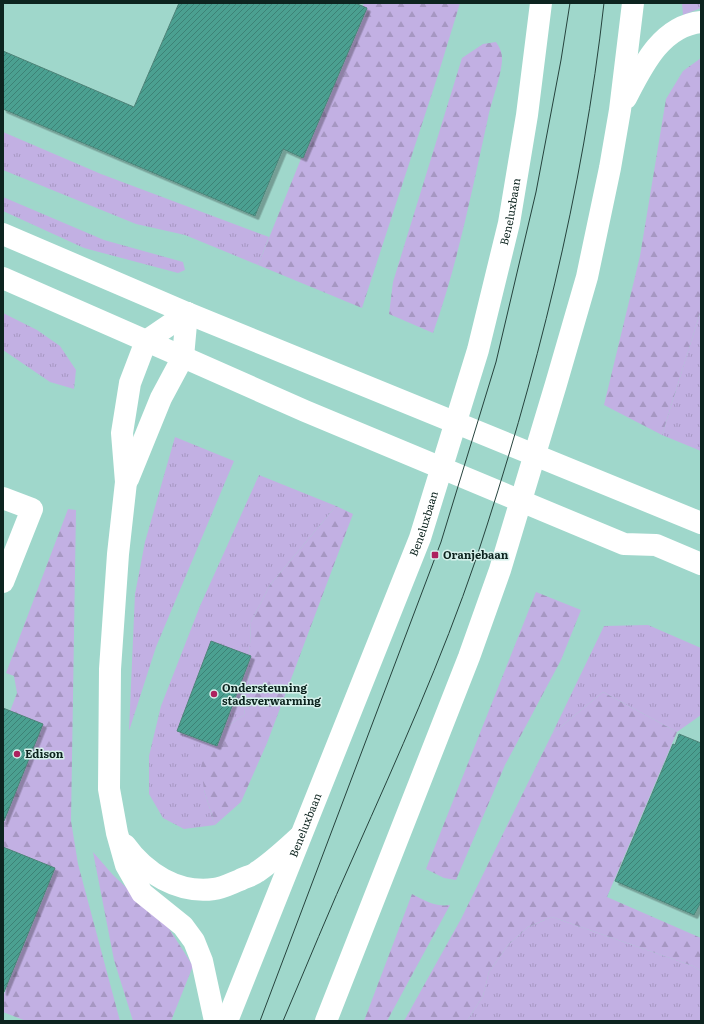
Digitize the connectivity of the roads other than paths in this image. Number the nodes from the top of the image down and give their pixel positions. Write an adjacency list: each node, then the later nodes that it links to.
1 (541, 3): 15 (main road, Beneluxbaan)
2 (633, 3): 4 (main road)
3 (701, 22): 4 (main road)
4 (620, 110): 19 (main road)
5 (3, 234): 7 (main road)
6 (3, 278): 8 (main road)
7 (188, 313): 8 (main road); 9 (main road); 12 (main road)
8 (146, 340): 9 (main road); 10 (main road)
9 (183, 357): 10 (main road); 13 (main road)
10 (126, 482): 16 (main road)
11 (3, 498): 14 (main road)
12 (701, 524)
13 (701, 564)
14 (3, 582)
15 (304, 832): 16 (main road); 18 (main road, Beneluxbaan)
16 (117, 833): 17 (main road)
17 (216, 1021)
18 (227, 1021)
19 (326, 1021)

